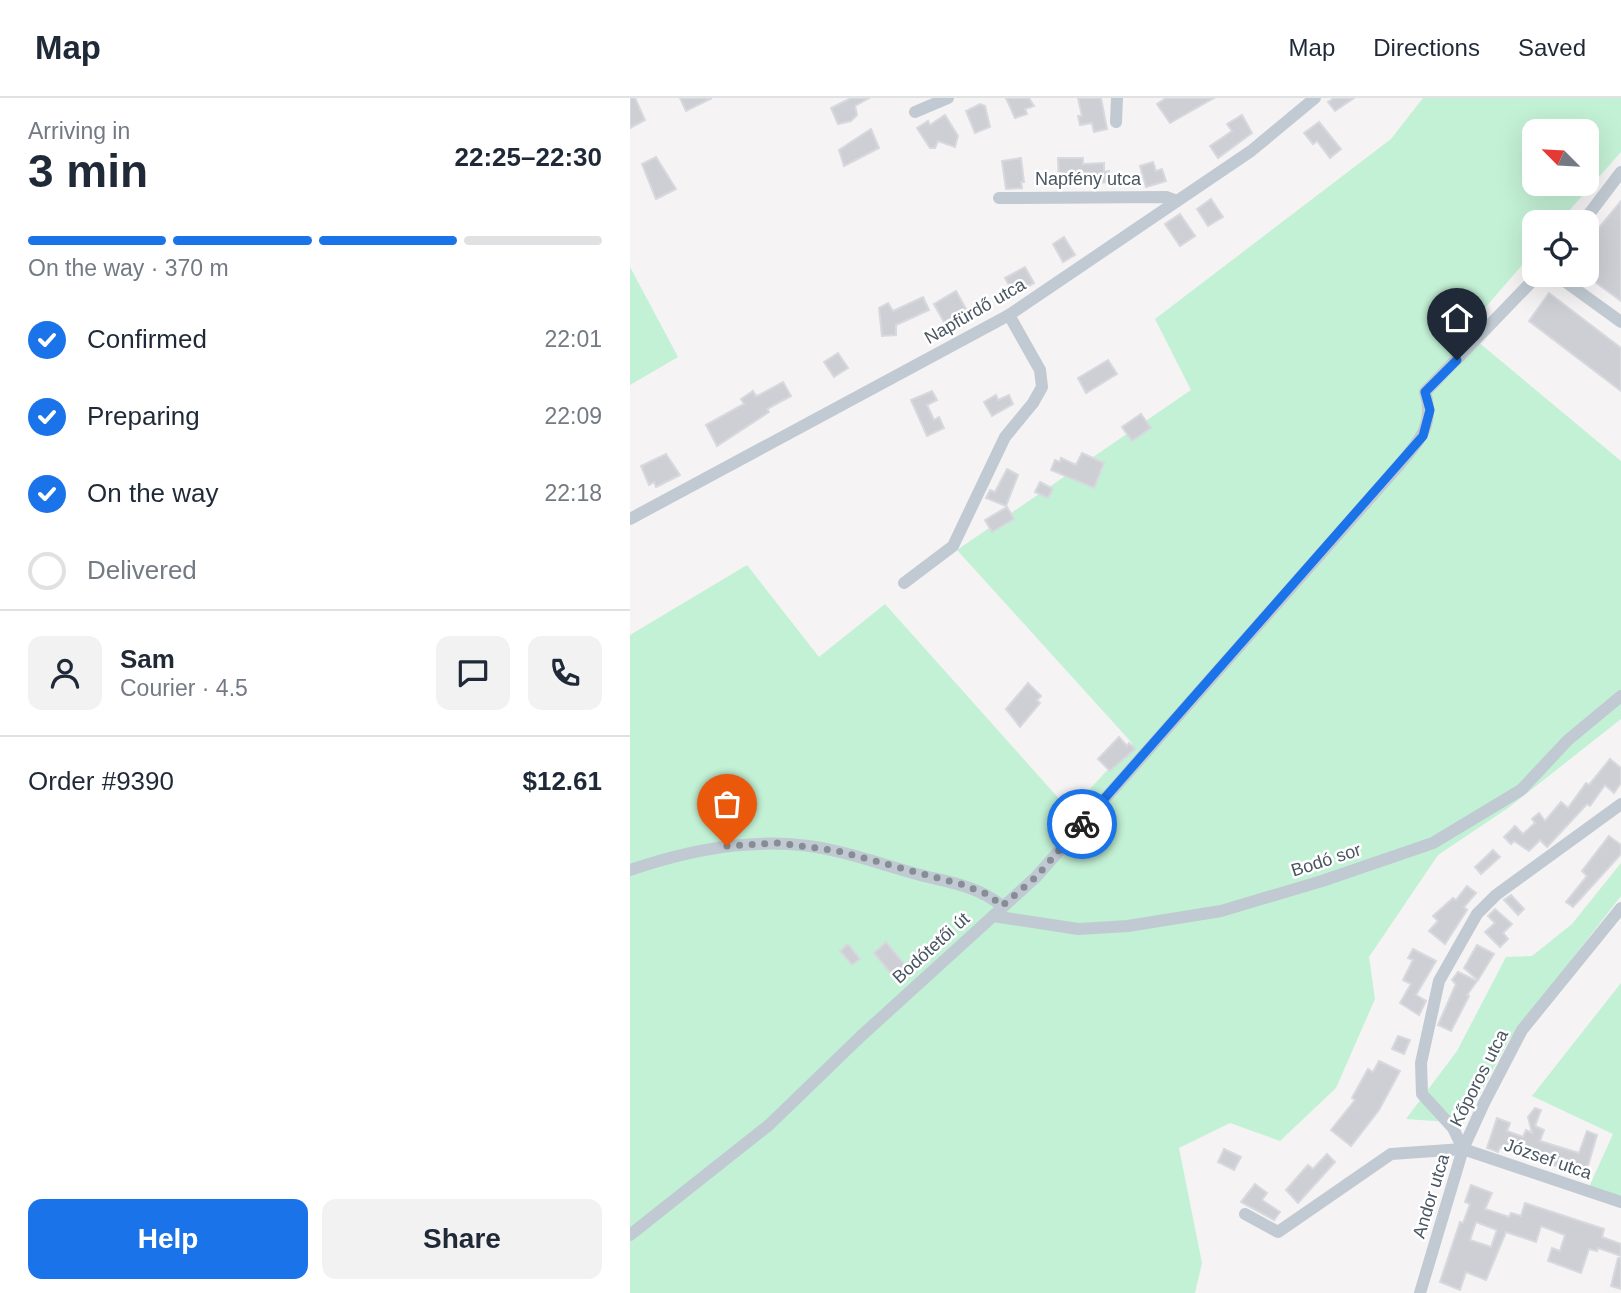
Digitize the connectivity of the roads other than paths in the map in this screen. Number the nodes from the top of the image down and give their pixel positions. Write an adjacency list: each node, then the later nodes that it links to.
1 (948, 98): 4 (street)
2 (1116, 98): 5 (street)
3 (1315, 98): 8 (street, Napfürdő utca)
4 (915, 112)
5 (1116, 122)
6 (1621, 172): 9 (street)
7 (999, 198): 8 (street, Napfény utca)
8 (1177, 201): 12 (street, Napfürdő utca)
9 (1592, 210)
10 (1526, 287): 20 (street, Bodótetői út)
11 (1573, 287): 13 (street)
12 (1009, 315): 14 (street, Napfürdő utca); 15 (street)
13 (1621, 322)
14 (630, 519)
15 (904, 583)
16 (1621, 696): 20 (street, Bodó sor)
17 (1621, 804): 21 (street, Kőporos utca)
18 (630, 870): 20 (street)
19 (1621, 908): 21 (street, Kőporos utca)
20 (997, 911): 24 (street, Bodótetői út)
21 (1463, 1149): 22 (street, József utca); 23 (street, Andor utca); 25 (street, Andor utca)
22 (1621, 1202)
23 (1245, 1214)
24 (630, 1235)
25 (1420, 1293)

